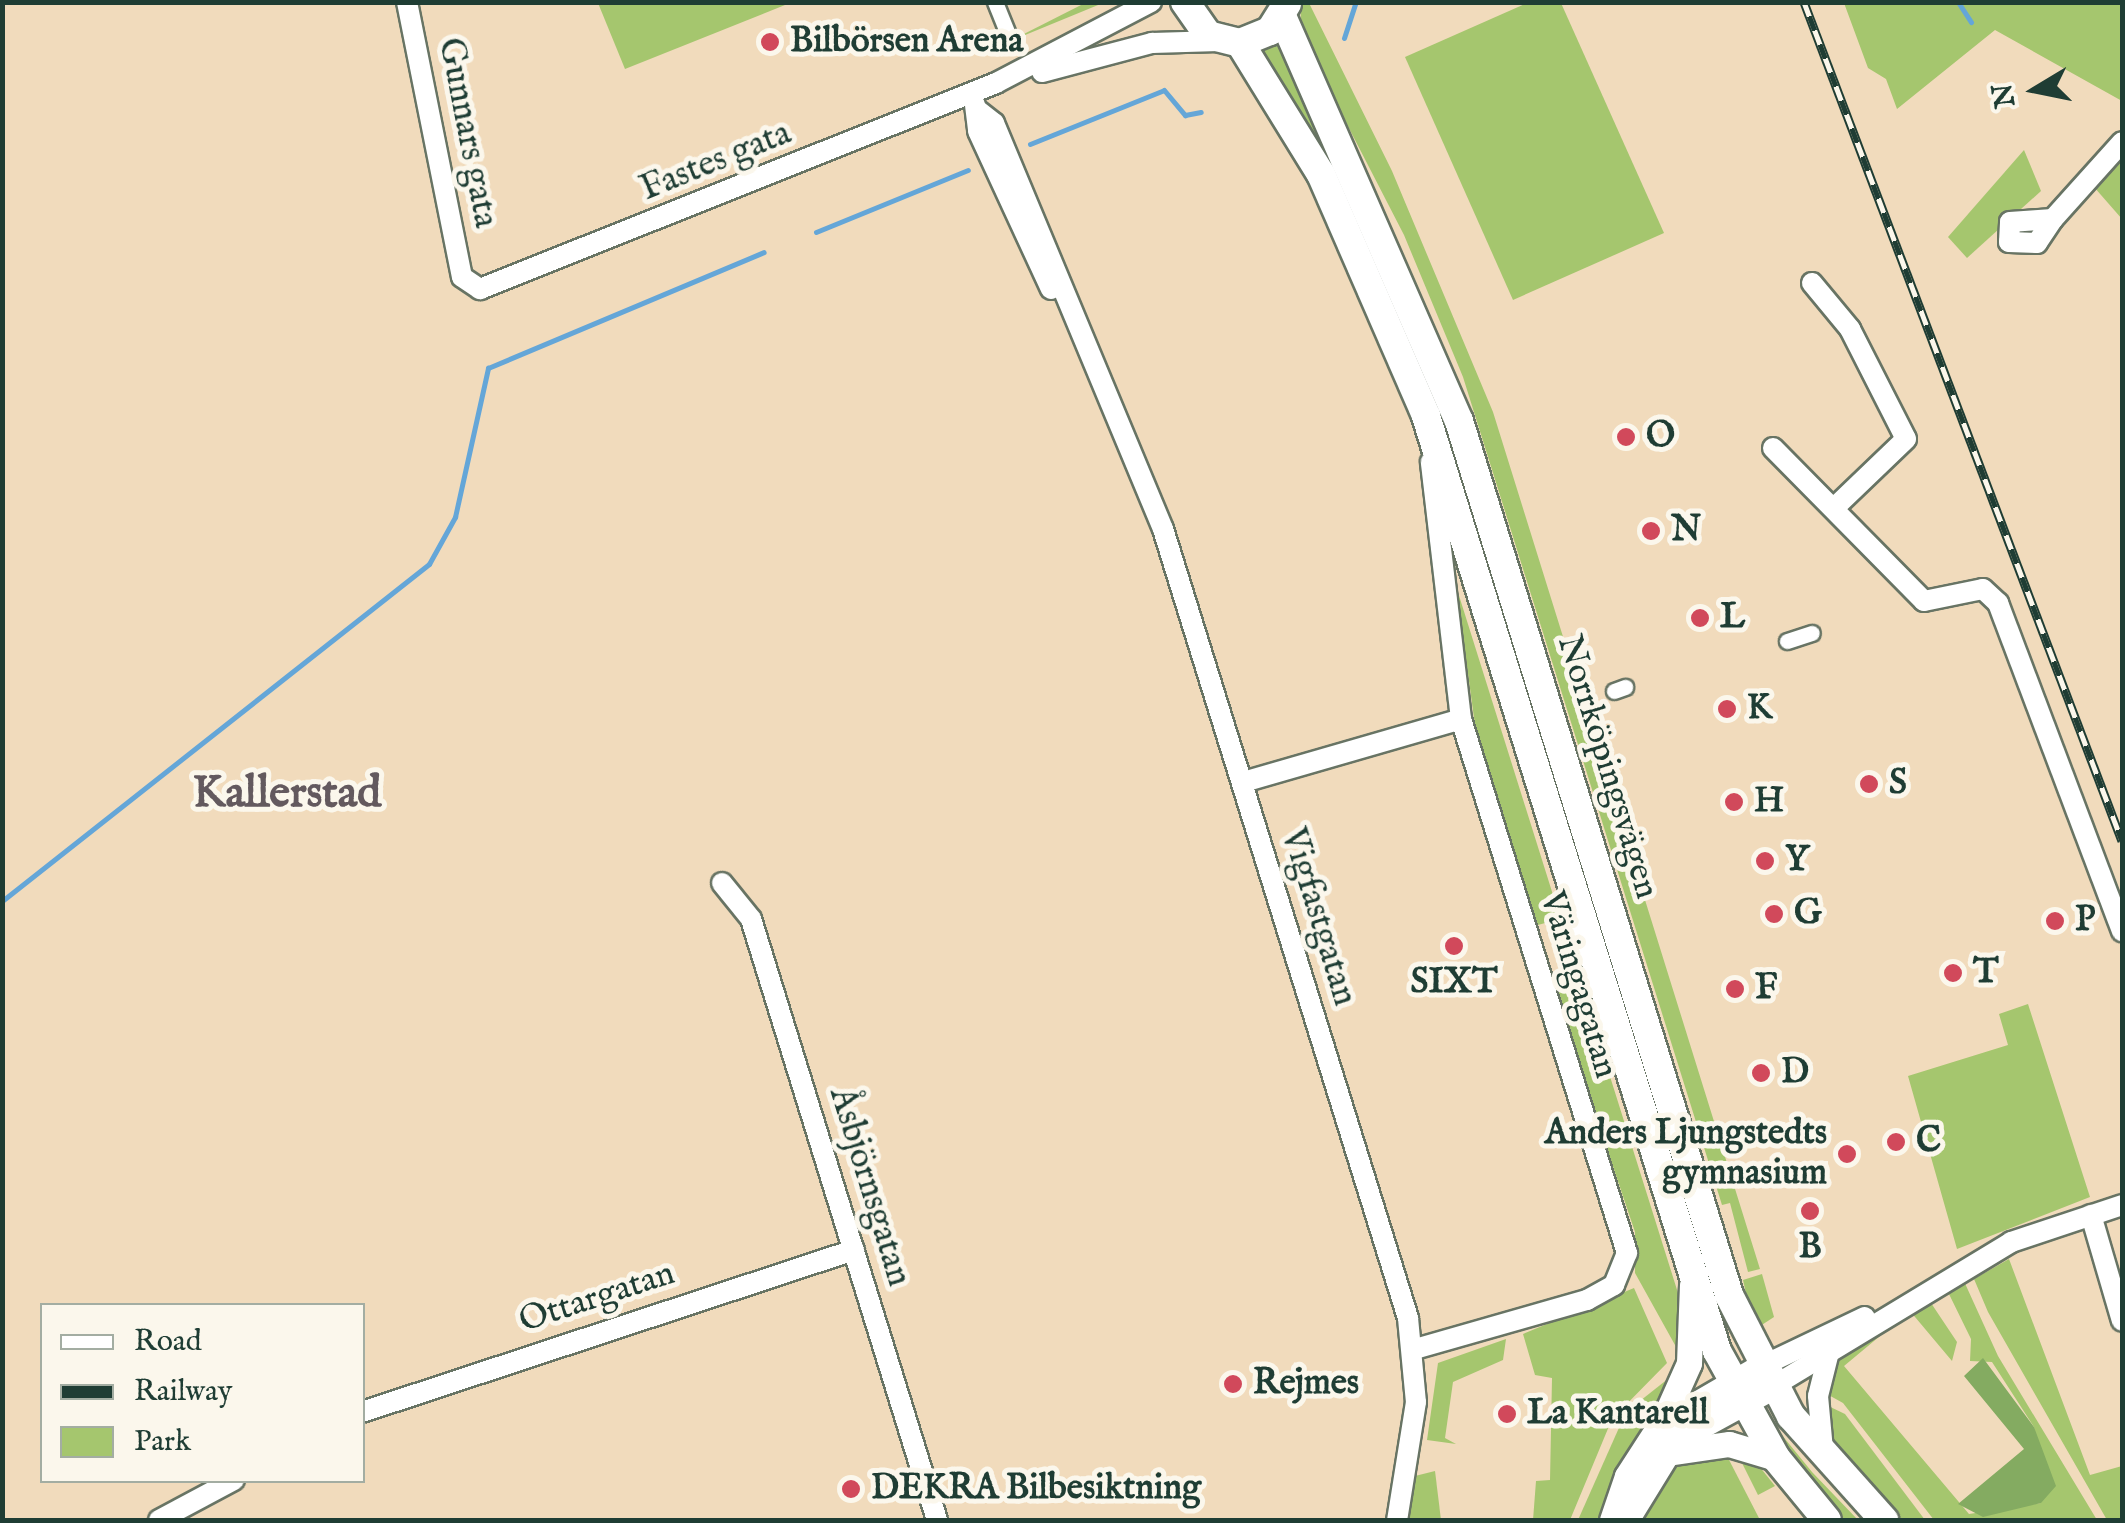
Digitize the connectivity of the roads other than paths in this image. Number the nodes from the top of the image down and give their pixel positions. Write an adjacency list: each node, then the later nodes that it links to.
1 (408, 2): 11 (street, Gunnars gata)
2 (995, 2): 6 (street)
3 (1151, 2): 7 (street, Fastes gata)
4 (1285, 9): 5 (main road); 30 (main road, Norrköpingsvägen)
5 (1211, 28): 7 (street, Fastes gata); 13 (main road, Norrköpingsvägen)
6 (1008, 35)
7 (996, 83): 8 (street, Fastes gata)
8 (973, 101): 11 (street, Fastes gata); 19 (street, Vigfastgatan)
9 (2122, 142): 10 (street)
10 (2053, 219)
11 (462, 276)
12 (1812, 283): 15 (street)
13 (1426, 416): 18 (street, Väringagatan); 25 (main road, Norrköpingsvägen)
14 (1773, 448): 15 (street)
15 (1834, 508): 21 (street)
16 (1812, 633): 17 (street)
17 (1787, 641)
18 (1461, 718): 19 (street); 28 (street, Väringagatan)
19 (1243, 782): 28 (street, Vigfastgatan)
20 (722, 883): 24 (street, Åsbjörnsgatan)
21 (2122, 931)
22 (2122, 1205): 23 (street)
23 (2091, 1215): 26 (street); 27 (street)
24 (854, 1250): 32 (street, Ottargatan); 39 (street, Åsbjörnsgatan)
25 (1692, 1280): 31 (main road, Norrköpingsvägen); 33 (street)
26 (1886, 1310): 29 (street); 30 (street)
27 (2122, 1322)
28 (1414, 1349): 40 (street, Vigfastgatan)
29 (1828, 1356): 30 (street); 36 (street)
30 (1766, 1377): 31 (street); 36 (main road, Norrköpingsvägen)
31 (1736, 1391): 33 (street); 34 (street); 35 (main road, Norrköpingsvägen)
32 (365, 1411)
33 (1660, 1425): 41 (street)
34 (1661, 1454): 35 (street); 42 (street)
35 (1776, 1458): 43 (main road, Norrköpingsvägen)
36 (1826, 1461): 44 (main road, Norrköpingsvägen)
37 (228, 1483): 38 (street)
38 (159, 1520)
39 (937, 1520)
40 (1397, 1520)
41 (1612, 1520)
42 (1625, 1520)
43 (1827, 1520)
44 (1884, 1520)

